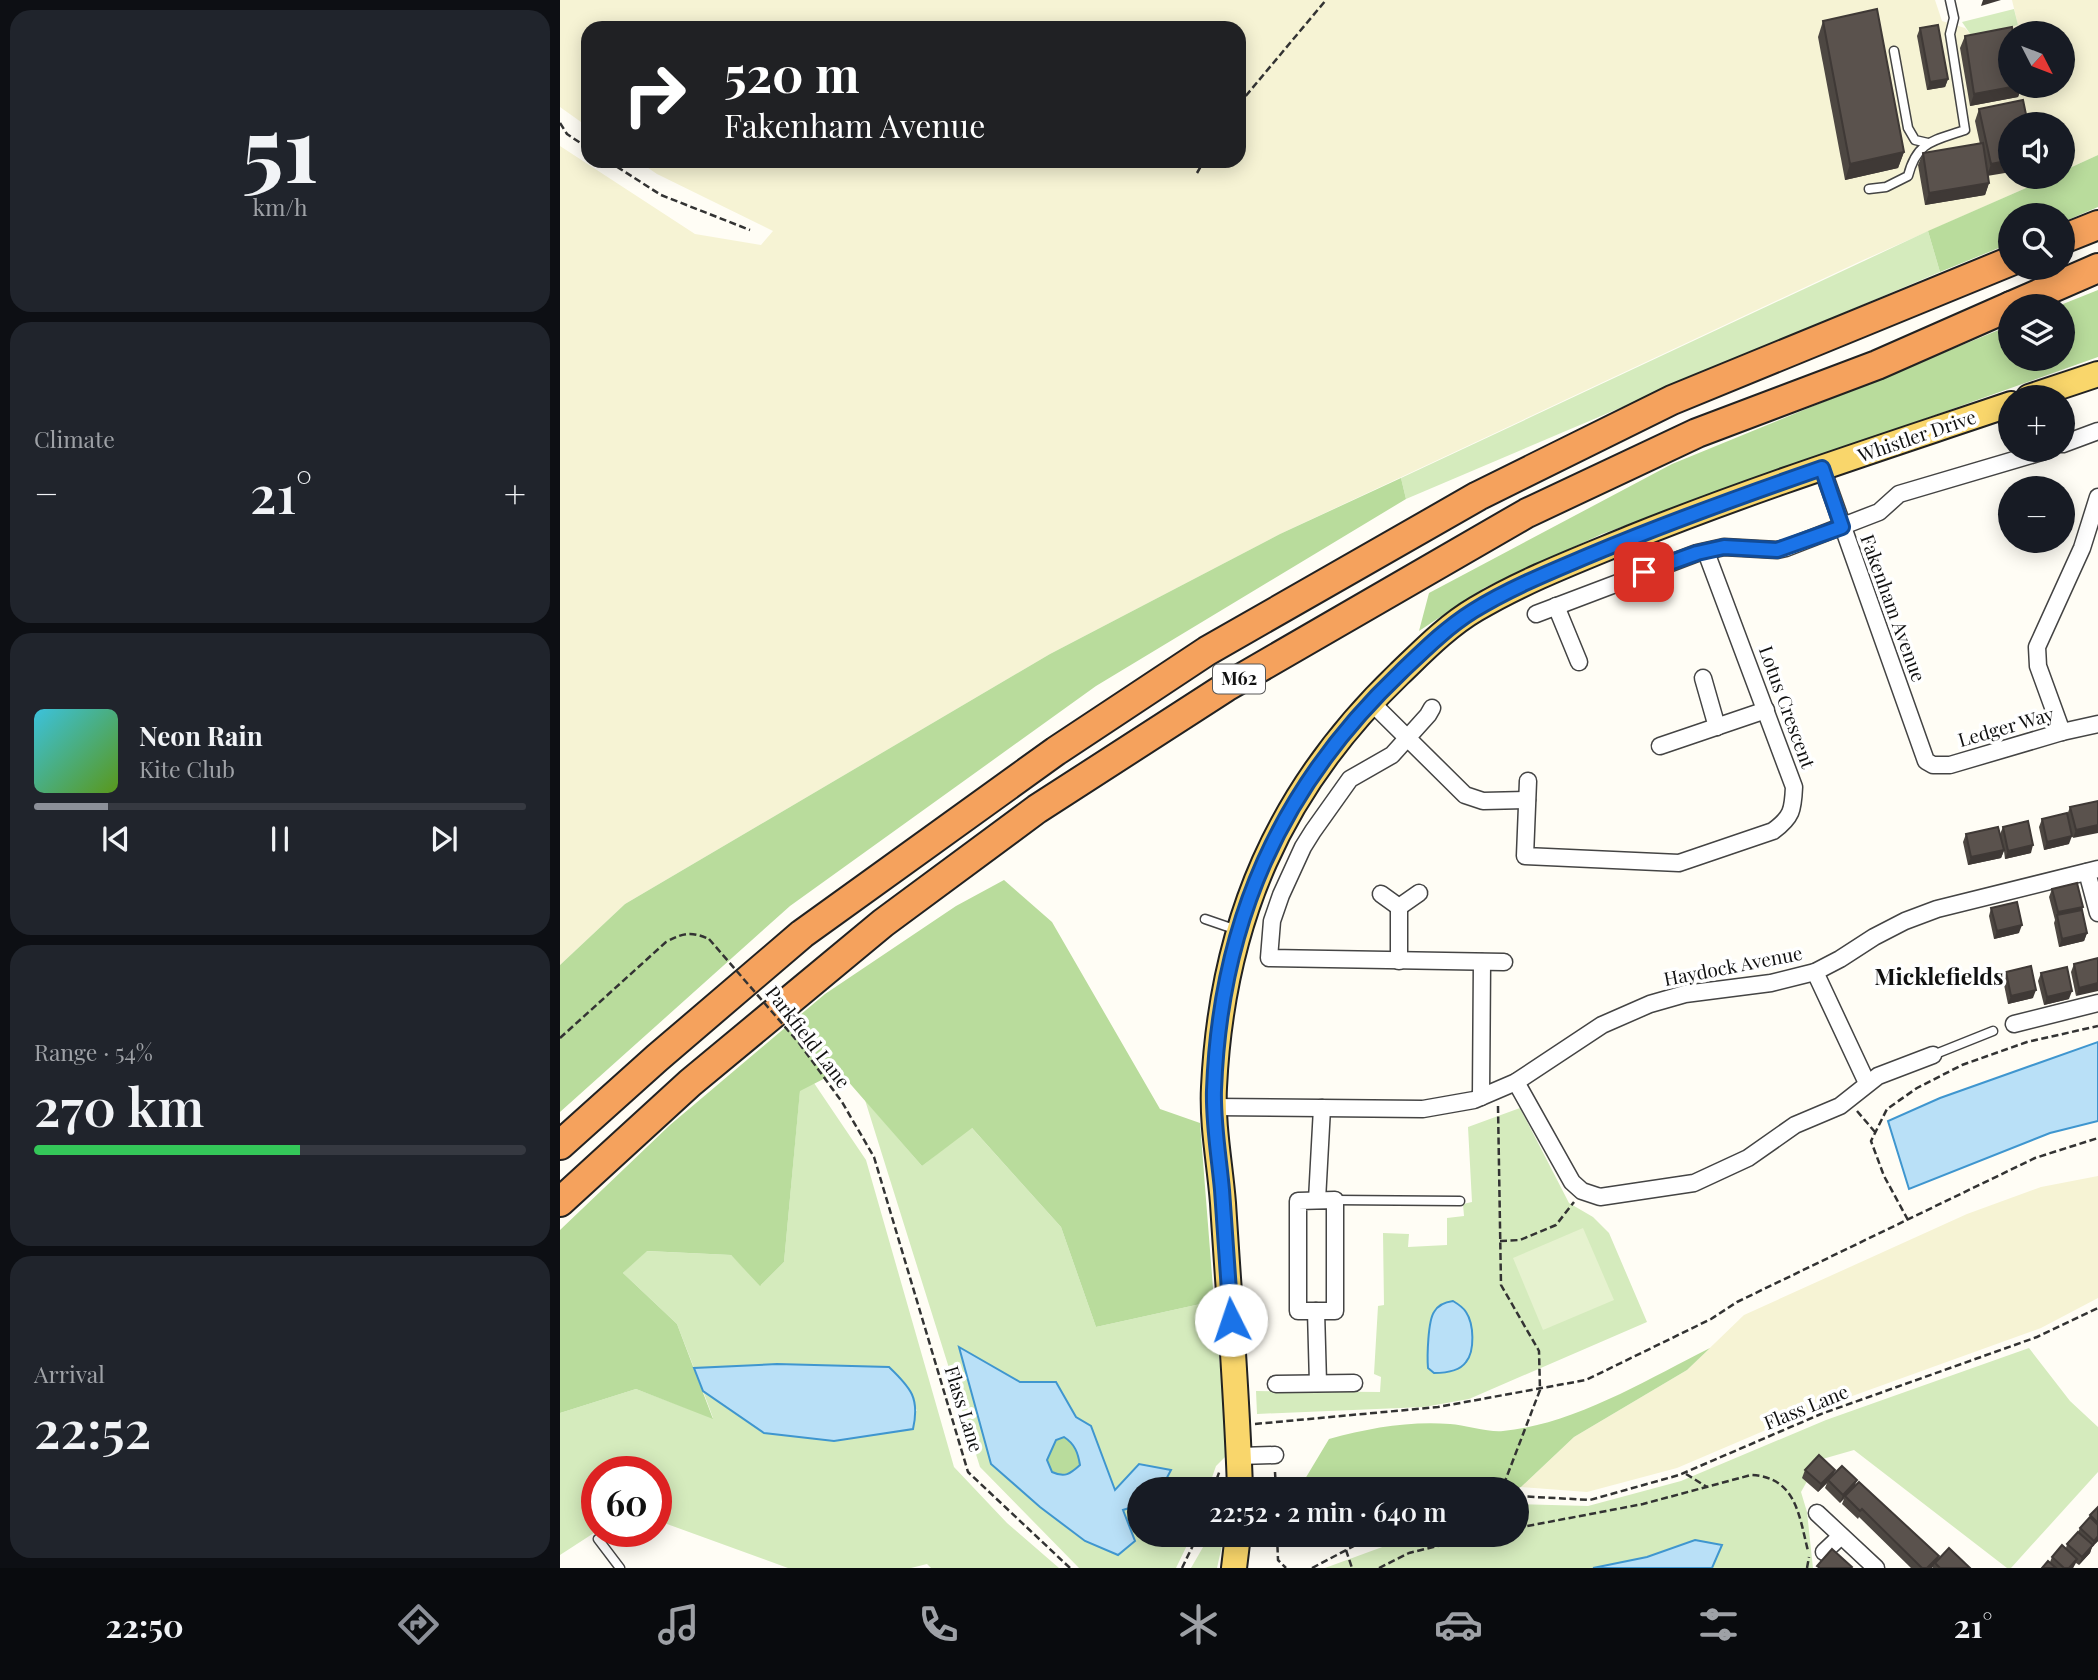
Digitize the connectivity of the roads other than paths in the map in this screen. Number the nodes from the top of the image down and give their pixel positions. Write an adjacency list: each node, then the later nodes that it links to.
1 (1950, 0): 3 (lane)
2 (1894, 51): 3 (lane)
3 (1928, 143): 4 (lane)
4 (1869, 189)
5 (2098, 225): 6 (highway)
6 (2075, 234)
7 (1998, 266): 56 (highway, M62)
8 (2098, 268): 9 (highway, M62)
9 (2038, 294)
10 (1998, 312): 60 (highway, M62)
11 (2098, 374): 12 (main road)
12 (2065, 385)
13 (1998, 408): 17 (main road, Whistler Drive)
14 (2097, 435): 15 (street)
15 (2075, 441)
16 (2007, 462): 19 (street)
17 (1822, 468): 19 (street, Fakenham Avenue); 25 (main road, Whistler Drive)
18 (2098, 497): 30 (street)
19 (1842, 527): 20 (street); 33 (street, Fakenham Avenue)
20 (1706, 552): 21 (street); 27 (street, Lotus Crescent)
21 (1556, 606): 22 (street); 23 (street)
22 (1536, 614)
23 (1578, 662)
24 (1703, 678): 29 (street)
25 (1371, 702): 31 (street); 42 (main road, Whistler Drive)
26 (1432, 708): 31 (street)
27 (1766, 710): 29 (street); 35 (street, Lotus Crescent)
28 (2098, 724): 30 (street, Ledger Way)
29 (1717, 727): 32 (street)
30 (2062, 732): 33 (street, Ledger Way)
31 (1408, 738): 35 (street); 43 (street)
32 (1660, 746)
33 (1926, 761)
34 (1528, 781): 35 (street)
35 (1527, 800)
36 (2092, 870): 40 (street); 46 (street, Haydock Avenue)
37 (1419, 893): 39 (street)
38 (1381, 894): 39 (street)
39 (1399, 907): 43 (street)
40 (2098, 913)
41 (1205, 919): 42 (lane)
42 (1240, 931): 54 (main road, Whistler Drive)
43 (1399, 961): 44 (street)
44 (1482, 962): 45 (street); 53 (street)
45 (1504, 962)
46 (1815, 972): 51 (street, Haydock Avenue); 52 (street)
47 (2098, 1003): 48 (street)
48 (2014, 1024)
49 (1993, 1031): 50 (lane)
50 (1933, 1055): 52 (street)
51 (1516, 1082): 52 (street); 53 (street, Haydock Avenue)
52 (1867, 1083)
53 (1481, 1097): 55 (street, Haydock Avenue)
54 (1214, 1107): 55 (street, Haydock Avenue); 66 (main road, Whistler Drive)
55 (1322, 1108): 57 (street)
56 (560, 1145)
57 (1317, 1200): 58 (street); 61 (street)
58 (1335, 1200): 59 (lane); 61 (street)
59 (1460, 1201)
60 (560, 1202)
61 (1316, 1311): 62 (street)
62 (1318, 1383): 63 (street); 64 (street)
63 (1354, 1383)
64 (1276, 1384)
65 (1275, 1455): 66 (street)
66 (1239, 1456): 67 (main road, Whistler Drive)
67 (1240, 1477)
68 (1817, 1513): 69 (street)
69 (1841, 1535): 72 (street); 75 (street)
70 (604, 1547): 73 (lane)
71 (1237, 1547): 74 (main road)
72 (1817, 1554)
73 (620, 1568)
74 (1234, 1568)
75 (1876, 1568)

